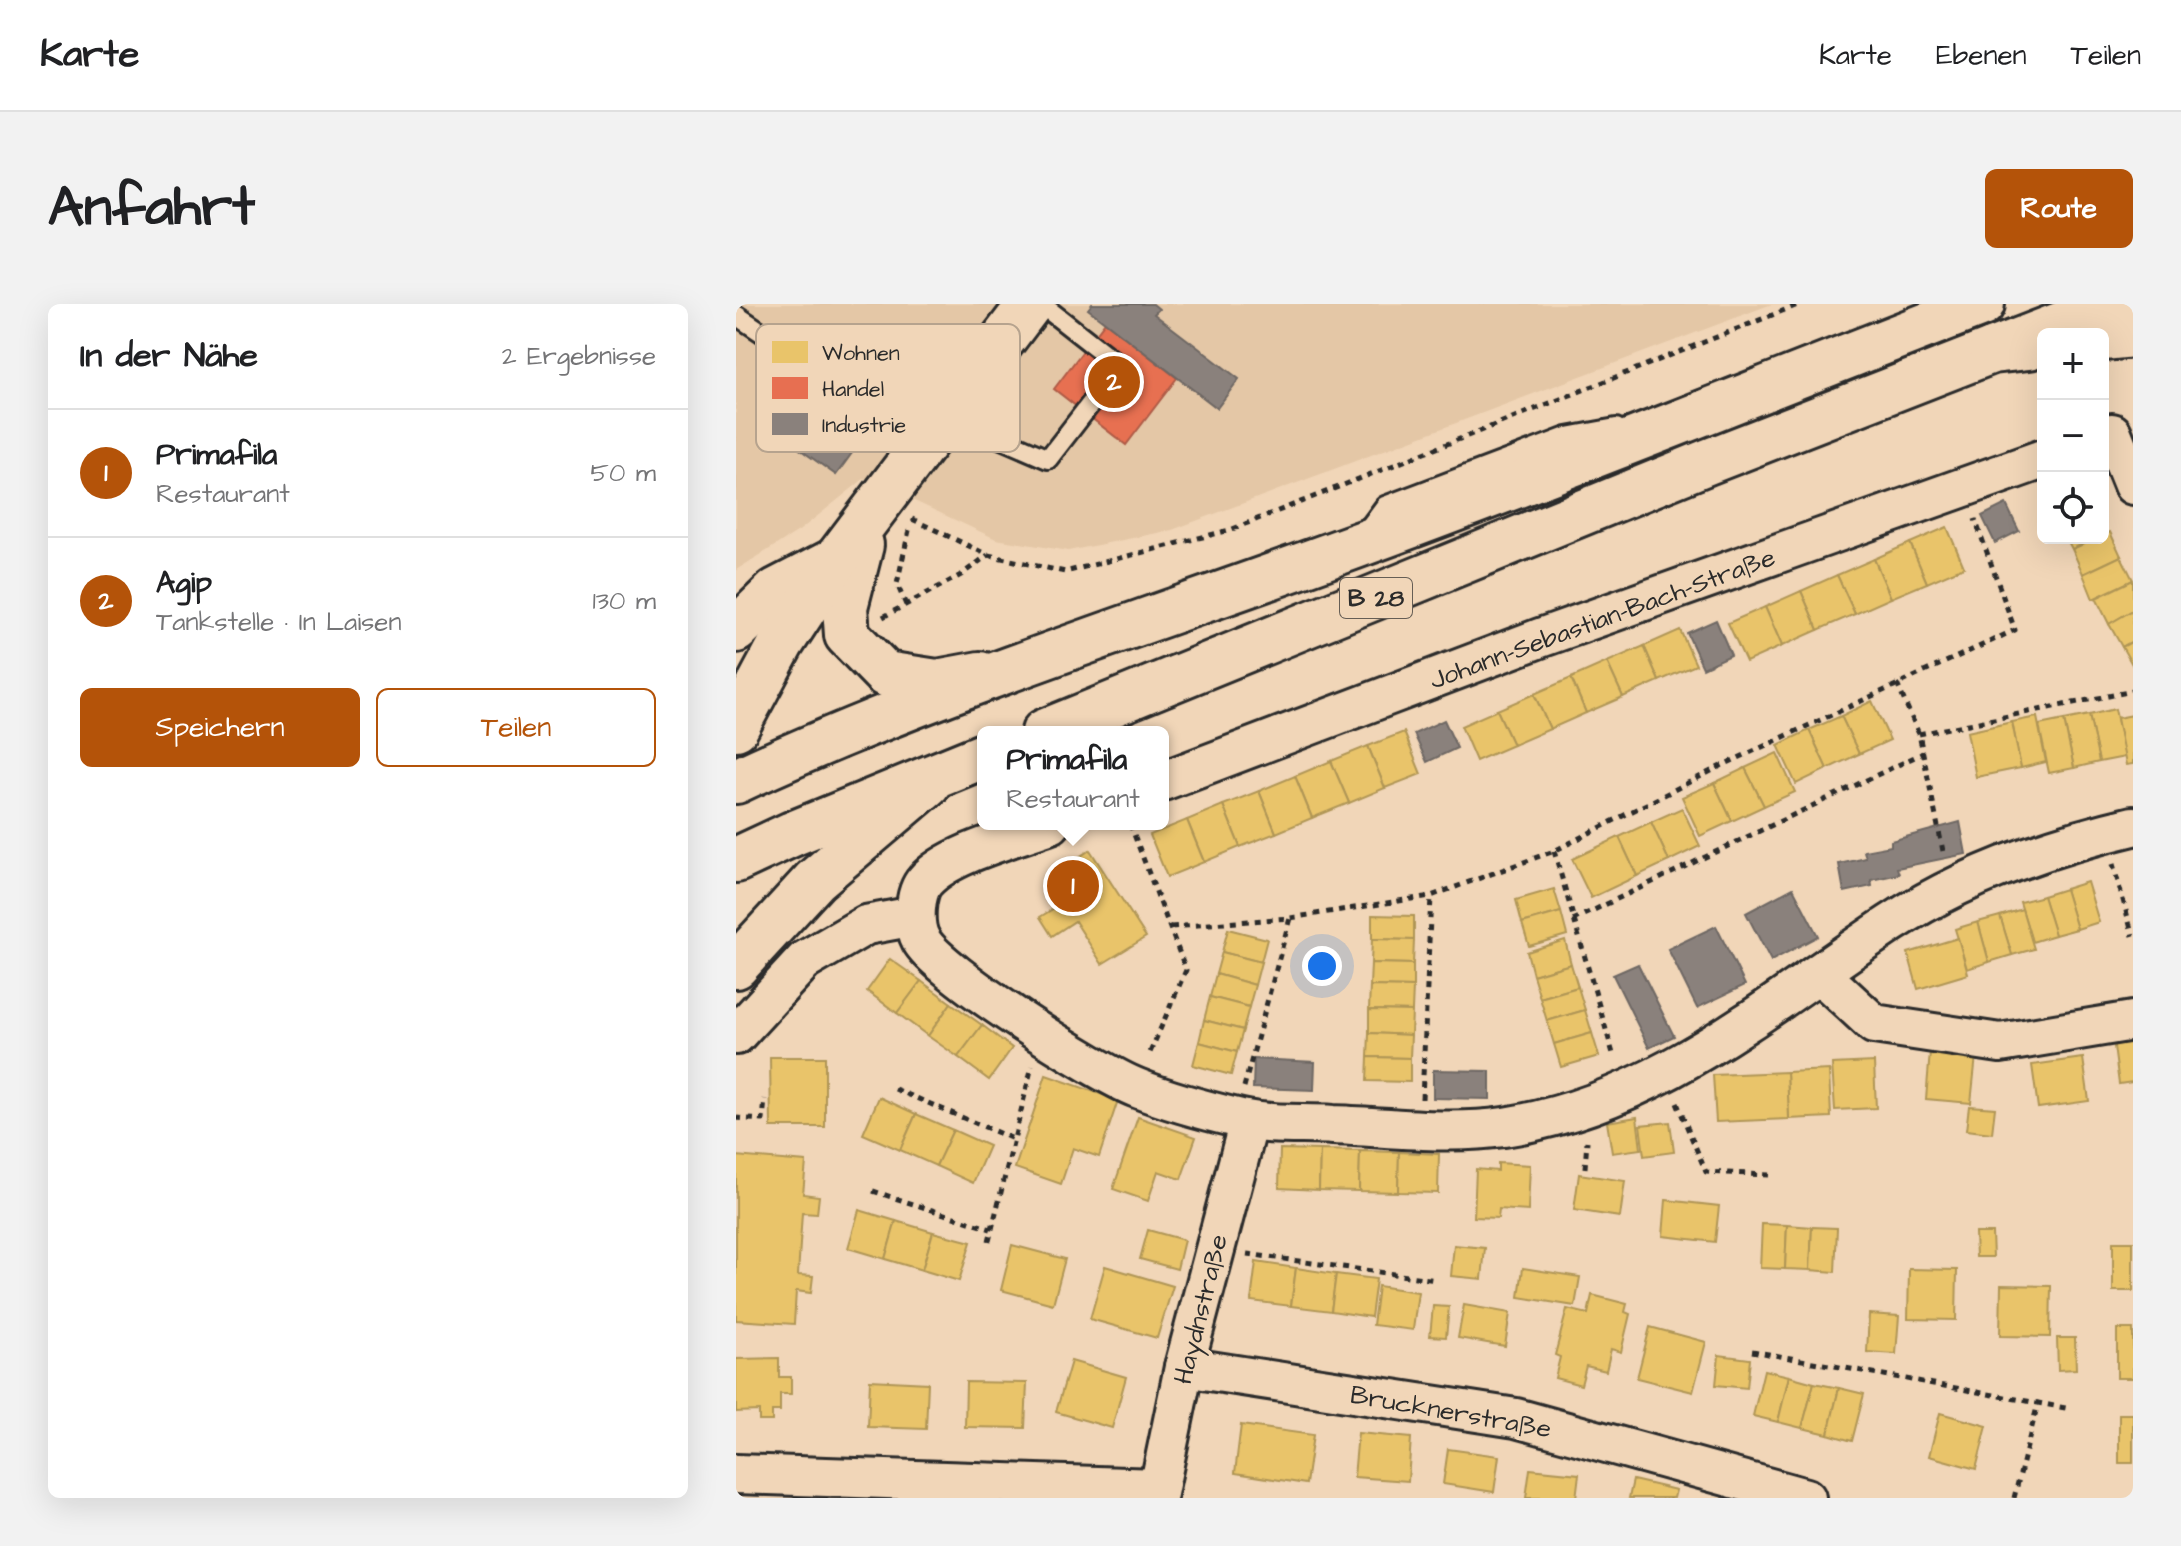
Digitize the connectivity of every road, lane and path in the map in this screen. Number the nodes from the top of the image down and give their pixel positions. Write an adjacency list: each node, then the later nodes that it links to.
1 (1030, 304): 7 (main road)
2 (1041, 304): 14 (lane)
3 (1800, 304): 20 (path)
4 (1982, 304): 24 (main road, B 28)
5 (2114, 304): 12 (main road, B 28)
6 (736, 315): 8 (lane)
7 (1015, 324)
8 (756, 326)
9 (2133, 335): 10 (main road)
10 (2109, 337)
11 (2037, 346): 12 (main road)
12 (1992, 351): 27 (main road, B 28)
13 (2116, 432): 17 (street)
14 (1020, 451)
15 (919, 452): 19 (main road)
16 (2037, 461): 18 (street, Johann-Sebastian-Bach-Straße)
17 (2133, 485)
18 (1963, 489): 25 (path); 33 (street, Johann-Sebastian-Bach-Straße)
19 (874, 527): 20 (path); 21 (path); 23 (main road); 24 (main road); 28 (main road)
20 (988, 555): 21 (path)
21 (906, 605): 22 (path)
22 (873, 623)
23 (736, 630)
24 (1024, 666): 34 (main road, B 28)
25 (1897, 684): 29 (path); 40 (path)
26 (2133, 691): 29 (path)
27 (1059, 726)
28 (736, 728)
29 (1919, 734): 30 (path)
30 (1923, 753): 42 (path); 46 (path)
31 (977, 758): 32 (main road)
32 (942, 772): 38 (main road); 49 (main road)
33 (1169, 779)
34 (736, 781)
35 (2119, 829): 42 (street); 48 (path)
36 (1035, 830): 44 (street)
37 (1132, 830): 47 (path)
38 (792, 834): 39 (main road); 41 (main road)
39 (736, 842)
40 (1554, 851): 43 (path); 46 (path)
41 (736, 860)
42 (1952, 888): 50 (street)
43 (1431, 896): 45 (path); 61 (path)
44 (915, 916): 52 (street); 53 (street)
45 (1290, 918): 47 (path); 60 (path)
46 (1573, 920): 57 (path)
47 (1171, 927): 55 (path)
48 (2133, 936)
49 (736, 966)
50 (1820, 974): 51 (street); 54 (street)
51 (2133, 1021)
52 (1041, 1034): 55 (street); 62 (path)
53 (736, 1035)
54 (1664, 1073): 57 (street); 63 (path)
55 (1135, 1088): 60 (street)
56 (895, 1089): 62 (path)
57 (1624, 1091): 61 (street)
58 (765, 1099): 59 (path)
59 (736, 1118)
60 (1242, 1119): 61 (street); 67 (street, Haydnstraße)
61 (1421, 1129)
62 (1013, 1139): 65 (path)
63 (1769, 1175)
64 (873, 1191): 65 (path)
65 (991, 1229): 66 (path)
66 (989, 1241)
67 (1215, 1249): 68 (path); 70 (street, Haydnstraße)
68 (1437, 1280)
69 (1752, 1351): 71 (path)
70 (1184, 1367): 75 (street, Haydnstraße); 76 (street, Brucknerstraße)
71 (2038, 1403): 72 (path); 77 (path)
72 (2071, 1409)
73 (736, 1474): 74 (street)
74 (802, 1487): 75 (street)
75 (1157, 1493)
76 (1806, 1498)
77 (2014, 1498)

